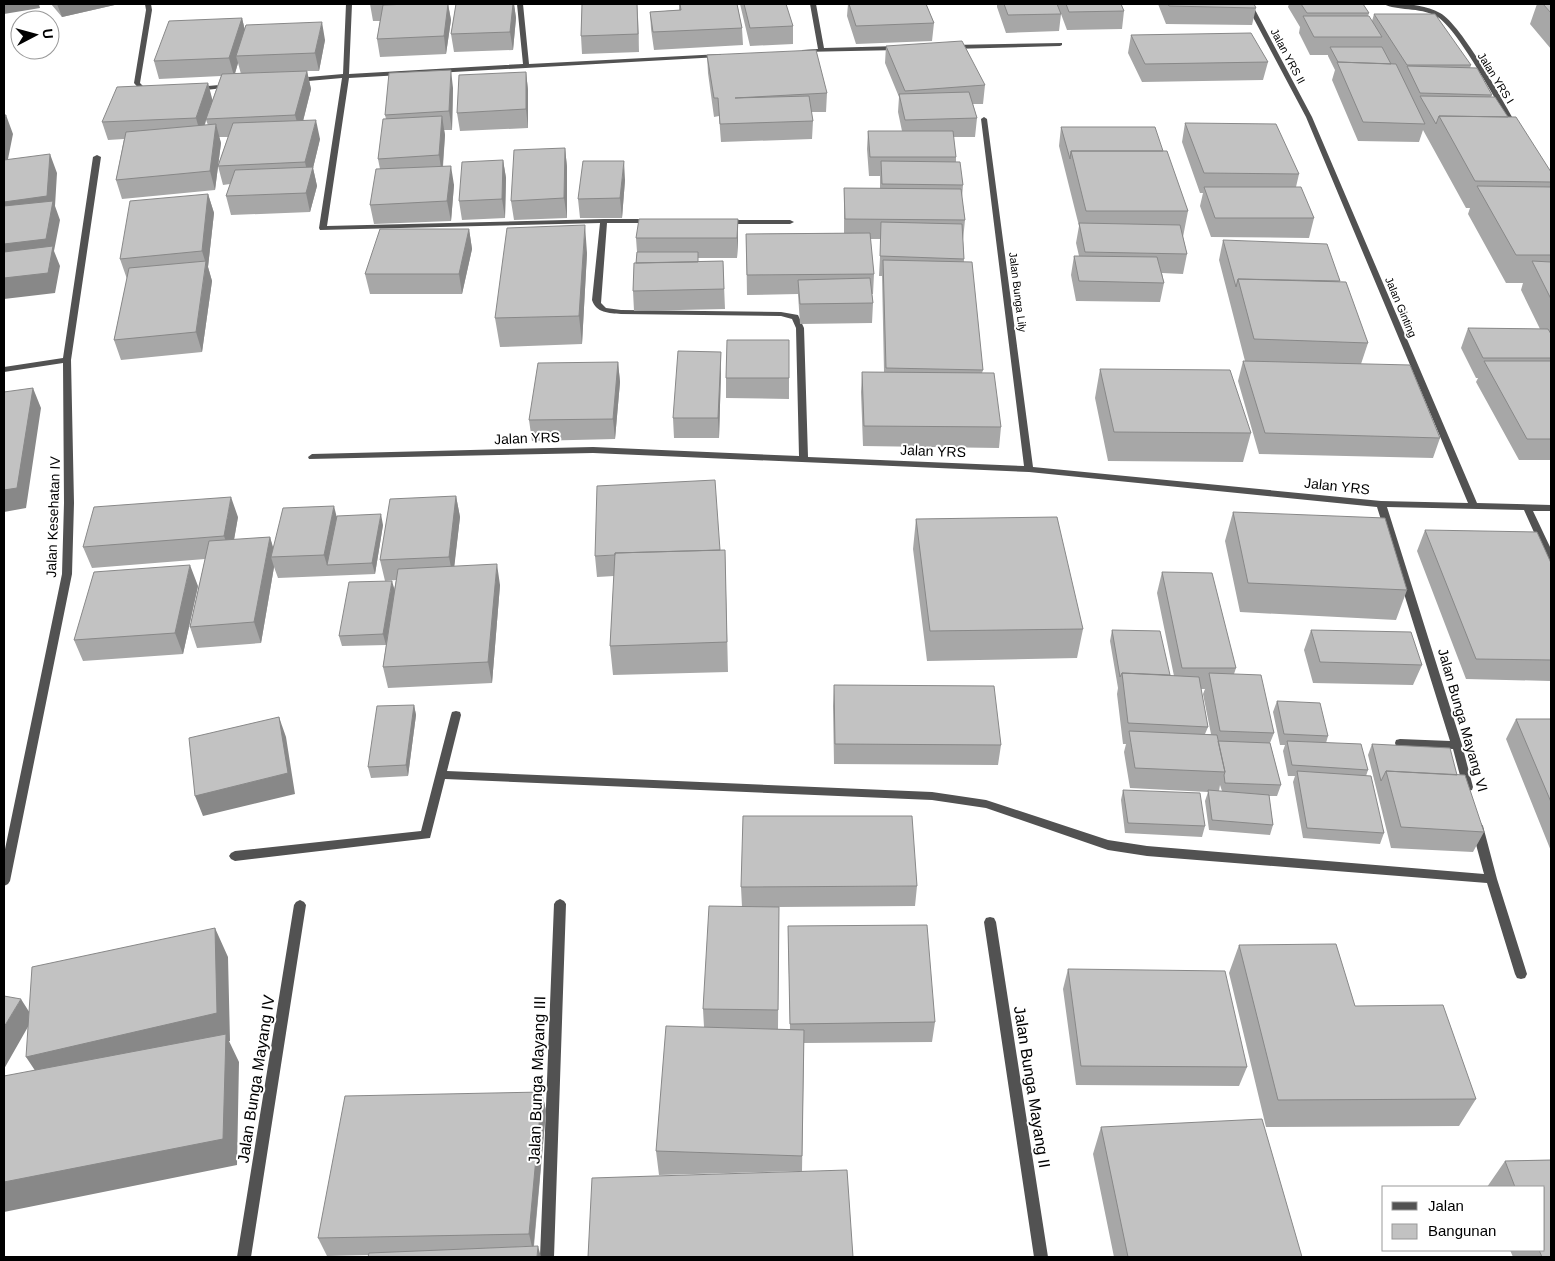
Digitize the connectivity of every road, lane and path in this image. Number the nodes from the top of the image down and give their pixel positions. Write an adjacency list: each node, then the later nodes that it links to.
1 (148, 4): 18 (street)
2 (349, 4): 14 (street)
3 (520, 4): 13 (street)
4 (812, 4): 10 (street)
5 (1249, 4): 19 (street, Jalan YRS II)
6 (1387, 4): 21 (street, Jalan YRS I)
7 (1060, 44): 8 (street)
8 (941, 47)
9 (911, 48): 10 (street)
10 (821, 50): 11 (street)
11 (793, 52)
12 (728, 55): 13 (street)
13 (526, 65): 14 (street)
14 (346, 76): 15 (street); 23 (street)
15 (287, 81)
16 (238, 85): 17 (street)
17 (190, 89)
18 (160, 92)
19 (1308, 117): 33 (street, Jalan Ginting)
20 (984, 119): 31 (street, Jalan Bunga Lily)
21 (1520, 135)
22 (97, 157): 27 (street, Jalan Kesehatan IV)
23 (604, 221): 24 (street); 30 (street)
24 (663, 222)
25 (712, 222): 26 (street)
26 (790, 222)
27 (67, 360): 28 (street); 45 (street, Jalan Kesehatan IV)
28 (4, 369)
29 (312, 457): 30 (street, Jalan YRS)
30 (804, 460): 31 (street, Jalan YRS)
31 (1029, 469): 32 (street, Jalan YRS)
32 (1381, 504): 33 (street, Jalan YRS); 39 (street, Jalan Bunga Mayang VI)
33 (1473, 506): 34 (street, Jalan YRS)
34 (1527, 507): 35 (street, Jalan YRS); 36 (street)
35 (1551, 508)
36 (1551, 559)
37 (456, 715): 40 (street)
38 (1400, 743): 39 (street)
39 (1457, 746): 41 (street, Jalan Bunga Mayang VI)
40 (441, 775): 43 (street); 44 (street)
41 (1470, 797)
42 (1475, 815): 44 (street)
43 (235, 856)
44 (1491, 879): 49 (street)
45 (4, 881)
46 (560, 904): 51 (street, Jalan Bunga Mayang III)
47 (300, 905): 50 (street, Jalan Bunga Mayang IV)
48 (990, 922): 52 (street, Jalan Bunga Mayang II)
49 (1521, 974)
50 (244, 1257)
51 (547, 1257)
52 (1041, 1257)

